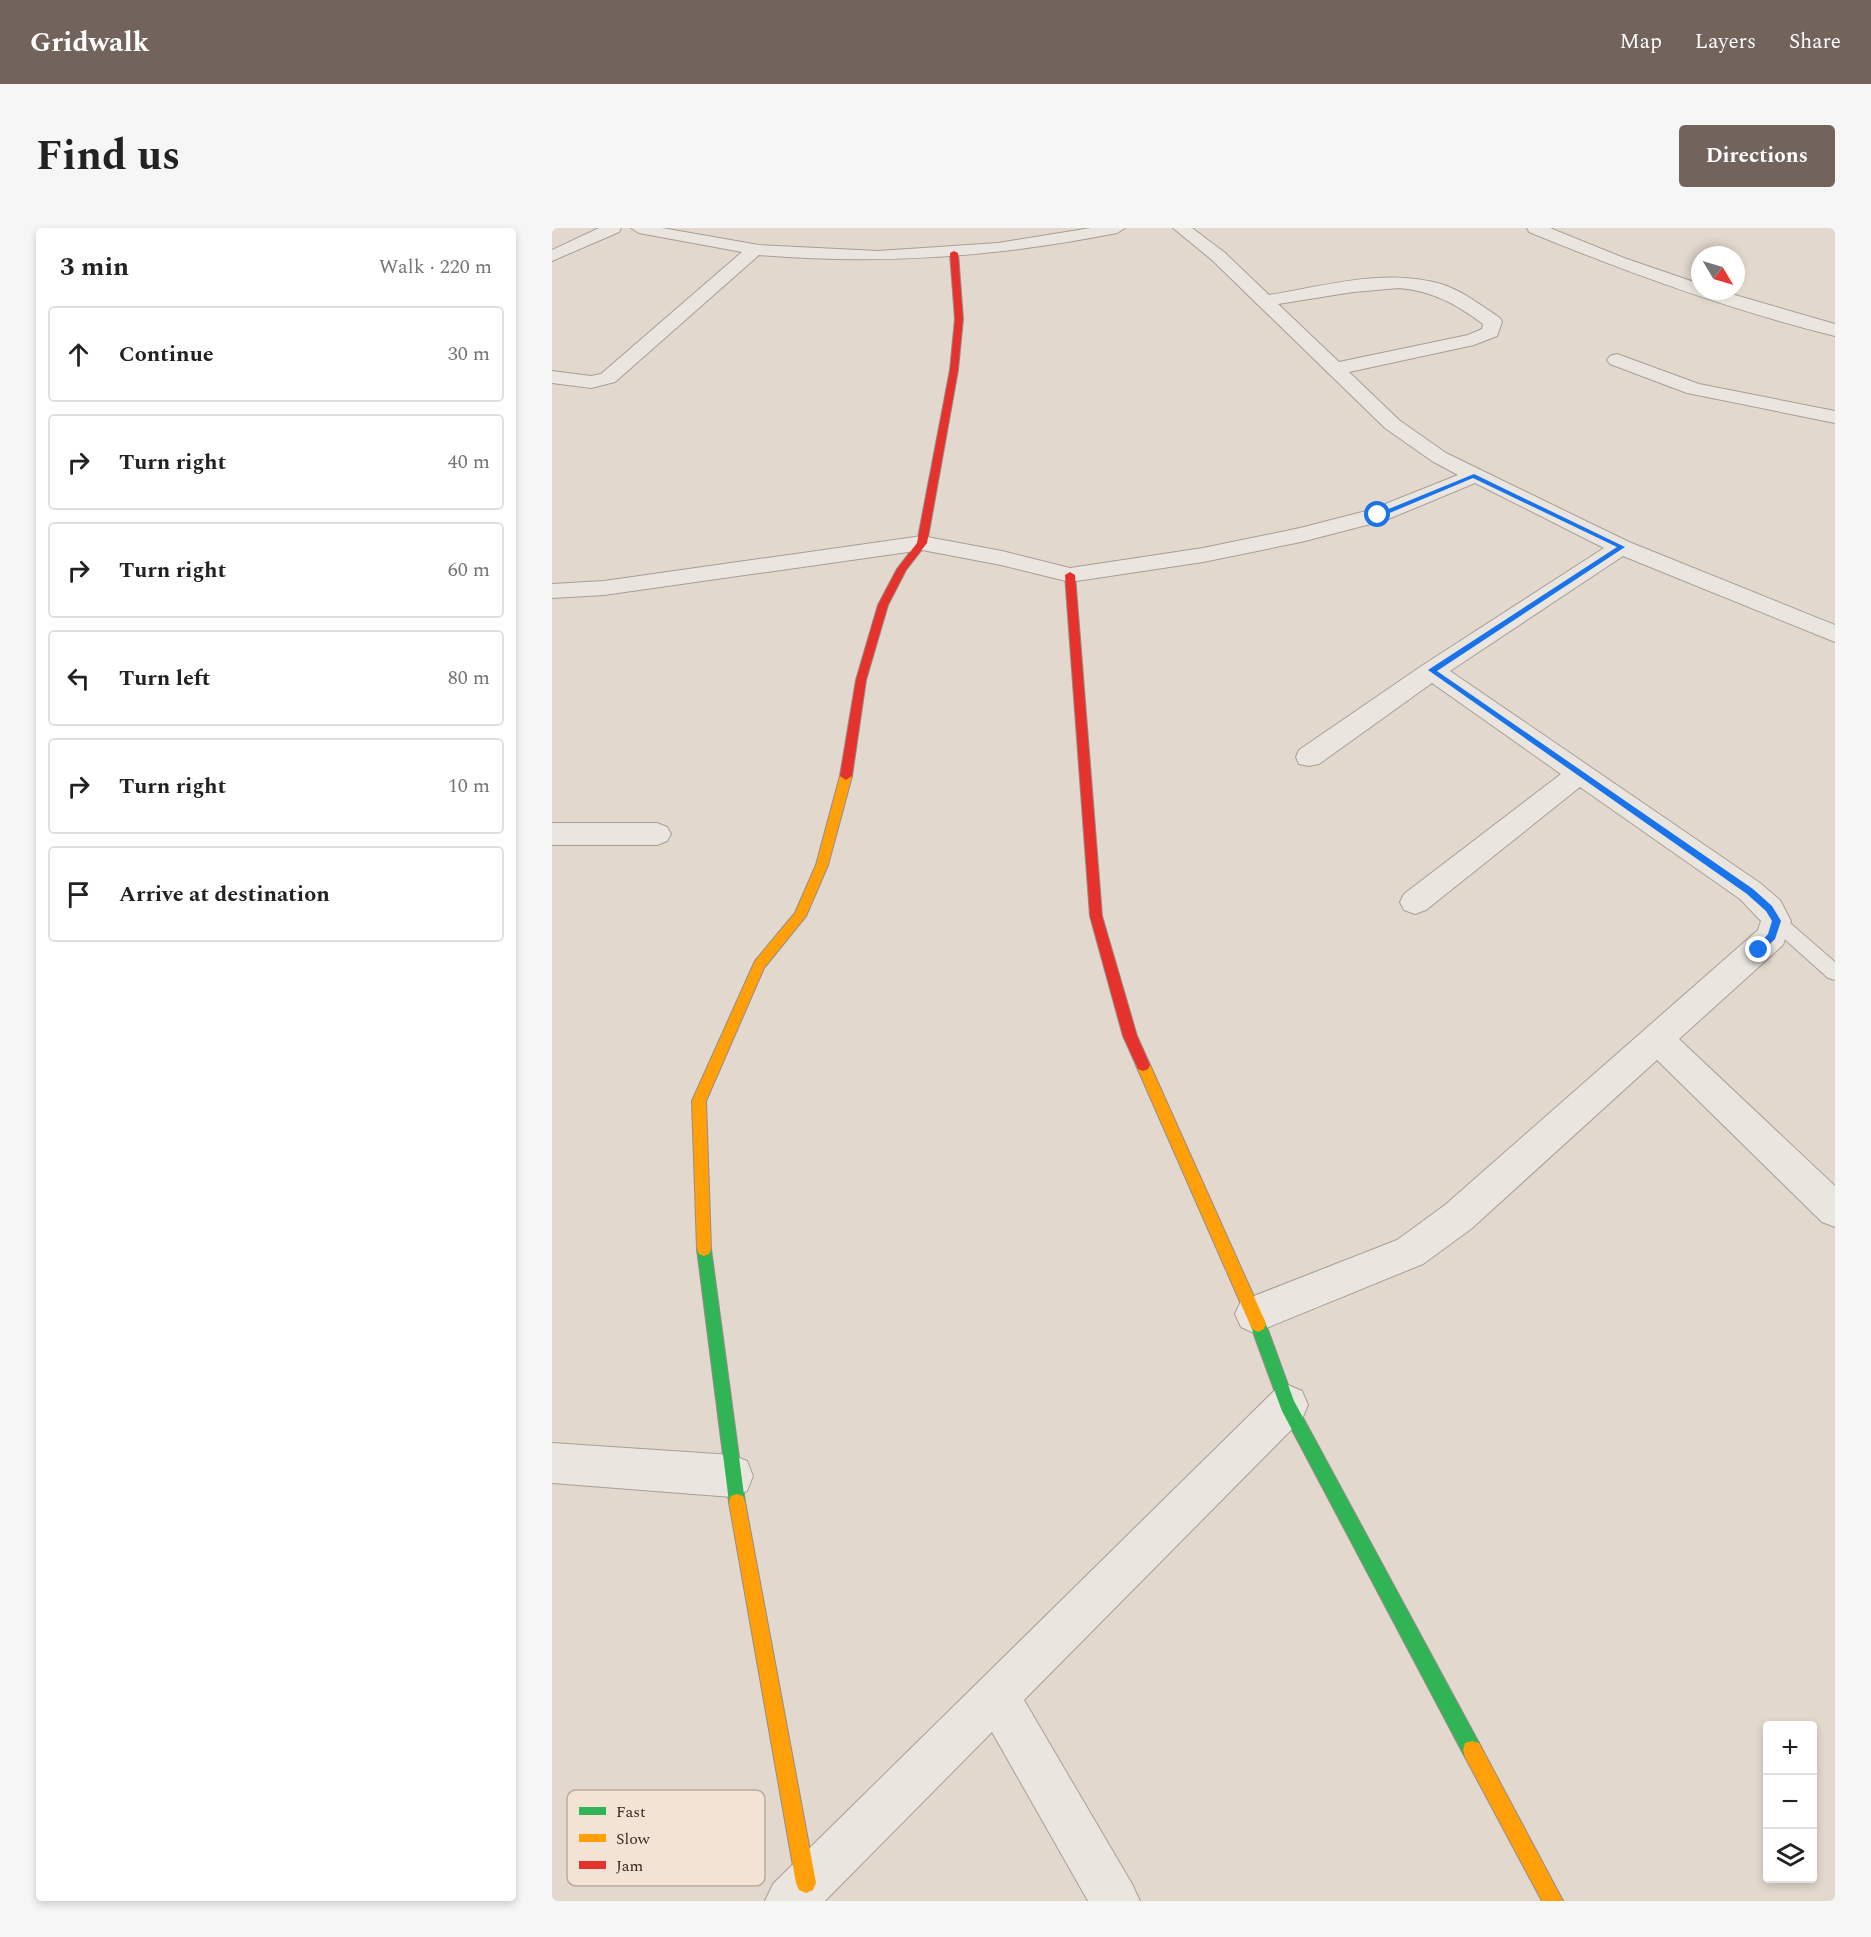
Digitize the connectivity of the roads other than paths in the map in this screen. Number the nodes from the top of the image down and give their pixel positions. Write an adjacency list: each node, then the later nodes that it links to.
1 (613, 228): 8 (street)
2 (639, 228): 7 (street)
3 (1117, 228): 6 (street)
4 (1181, 228): 11 (street)
5 (1535, 228): 9 (street)
6 (961, 246): 7 (street); 18 (street)
7 (756, 249): 15 (street)
8 (552, 256)
9 (1691, 287)
10 (1732, 300): 12 (street)
11 (1265, 301): 14 (street); 14 (street)
12 (1835, 330)
13 (1617, 360): 16 (street)
14 (1334, 369): 17 (street)
15 (552, 377)
16 (1835, 417)
17 (1474, 476): 19 (street); 20 (street)
18 (922, 543): 20 (street); 21 (street); 36 (street)
19 (1622, 547): 22 (street); 23 (street)
20 (1070, 575): 33 (street)
21 (552, 591)
22 (1835, 634)
23 (1432, 670): 24 (street); 25 (street)
24 (1309, 757)
25 (1580, 773): 28 (street); 29 (street)
26 (552, 834): 27 (street)
27 (657, 834)
28 (1415, 902)
29 (1776, 921): 30 (lane); 31 (street)
30 (1835, 974)
31 (1657, 1039): 32 (street); 33 (street)
32 (1835, 1210)
33 (1254, 1314): 34 (street)
34 (1288, 1405): 37 (street); 40 (street)
35 (552, 1463): 36 (street)
36 (732, 1476): 38 (street)
37 (996, 1695): 38 (street); 39 (street)
38 (798, 1892)
39 (1115, 1901)
40 (1553, 1901)

